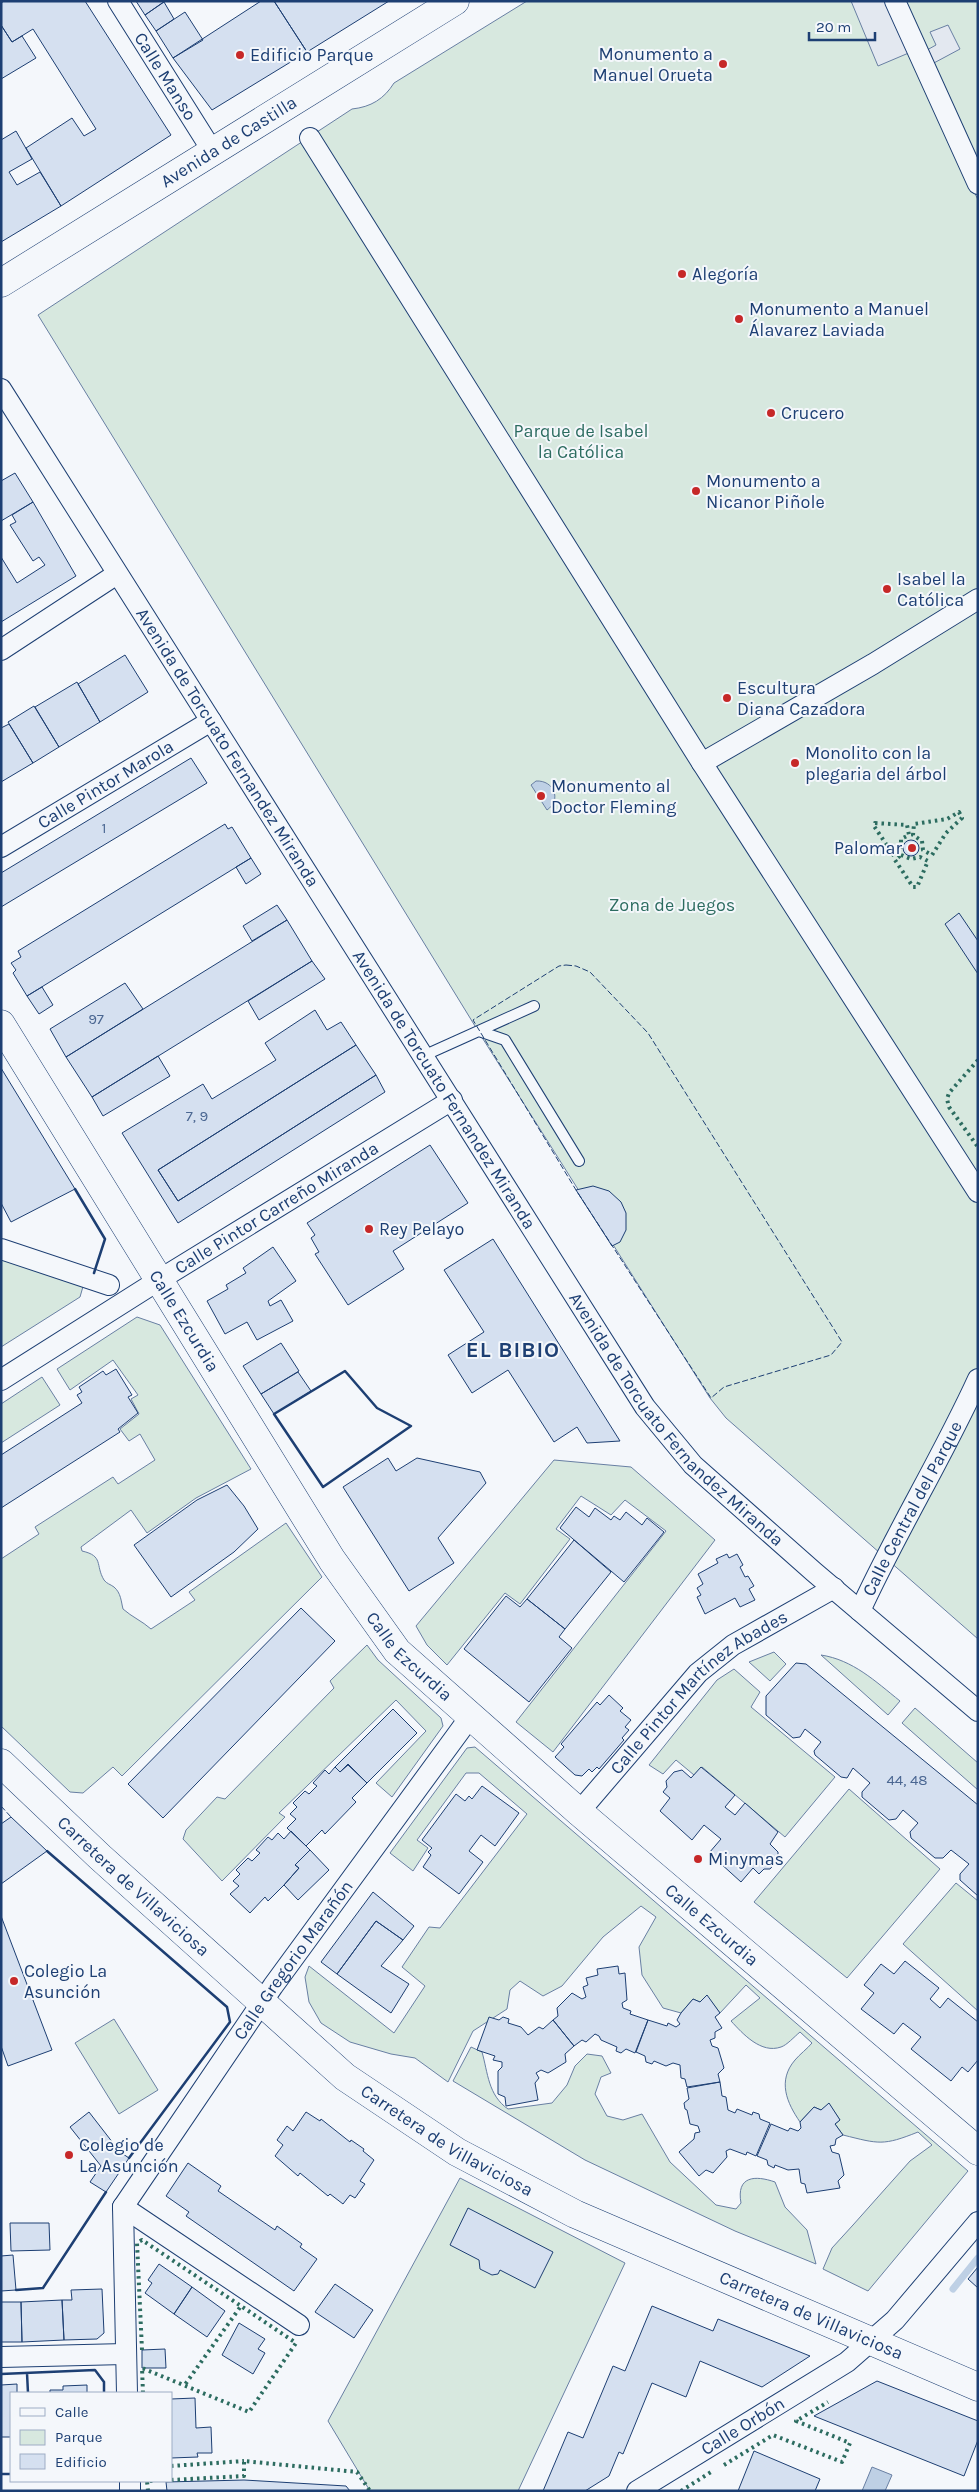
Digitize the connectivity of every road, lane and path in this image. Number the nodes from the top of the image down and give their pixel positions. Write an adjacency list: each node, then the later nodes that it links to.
1 (118, 1): 5 (street, Calle Manso)
2 (455, 1): 5 (main road, Avenida de Castilla)
3 (895, 1): 6 (street)
4 (310, 138): 13 (street)
5 (213, 152): 7 (main road, Avenida de Castilla)
6 (978, 184)
7 (1, 283)
8 (1, 389): 9 (street, Avenida de Torcuato Fernandez Miranda)
9 (117, 574): 11 (street); 12 (street, Avenida de Torcuato Fernandez Miranda)
10 (978, 599): 13 (street)
11 (1, 650)
12 (211, 722): 14 (street, Calle Pintor Marola); 18 (street, Avenida de Torcuato Fernandez Miranda)
13 (702, 763): 21 (street)
14 (1, 847)
15 (534, 1006): 17 (lane)
16 (1, 1024): 23 (main road, Calle Ezcurdia)
17 (478, 1031): 18 (lane); 20 (lane)
18 (423, 1056): 19 (street, Avenida de Torcuato Fernandez Miranda)
19 (452, 1100): 23 (street, Calle Pintor Carreño Miranda); 27 (street, Avenida de Torcuato Fernandez Miranda)
20 (580, 1161)
21 (978, 1192)
22 (1, 1248): 24 (street)
23 (159, 1280): 26 (street, Calle Pintor Carreño Miranda); 30 (main road, Calle Ezcurdia)
24 (109, 1285)
25 (978, 1379): 28 (street, Calle Central del Parque)
26 (1, 1380)
27 (834, 1588): 28 (street, Avenida de Torcuato Fernandez Miranda); 32 (street, Calle Pintor Martínez Abades)
28 (860, 1611): 29 (street, Avenida de Torcuato Fernandez Miranda)
29 (978, 1711)
30 (470, 1717): 32 (main road, Calle Ezcurdia); 33 (street, Calle Gregorio Marañón)
31 (1, 1763): 33 (main road, Carretera de Villaviciosa)
32 (579, 1812): 34 (main road, Calle Ezcurdia)
33 (261, 2002): 35 (street, Calle Gregorio Marañón); 38 (main road, Carretera de Villaviciosa)
34 (978, 2151)
35 (123, 2207): 37 (street); 39 (street)
36 (978, 2222): 38 (street, Calle Orbón)
37 (299, 2325)
38 (870, 2342): 41 (main road, Carretera de Villaviciosa); 43 (street, Calle Orbón)
39 (125, 2354): 40 (street); 42 (street)
40 (1, 2358)
41 (978, 2387)
42 (127, 2392)
43 (637, 2491)

